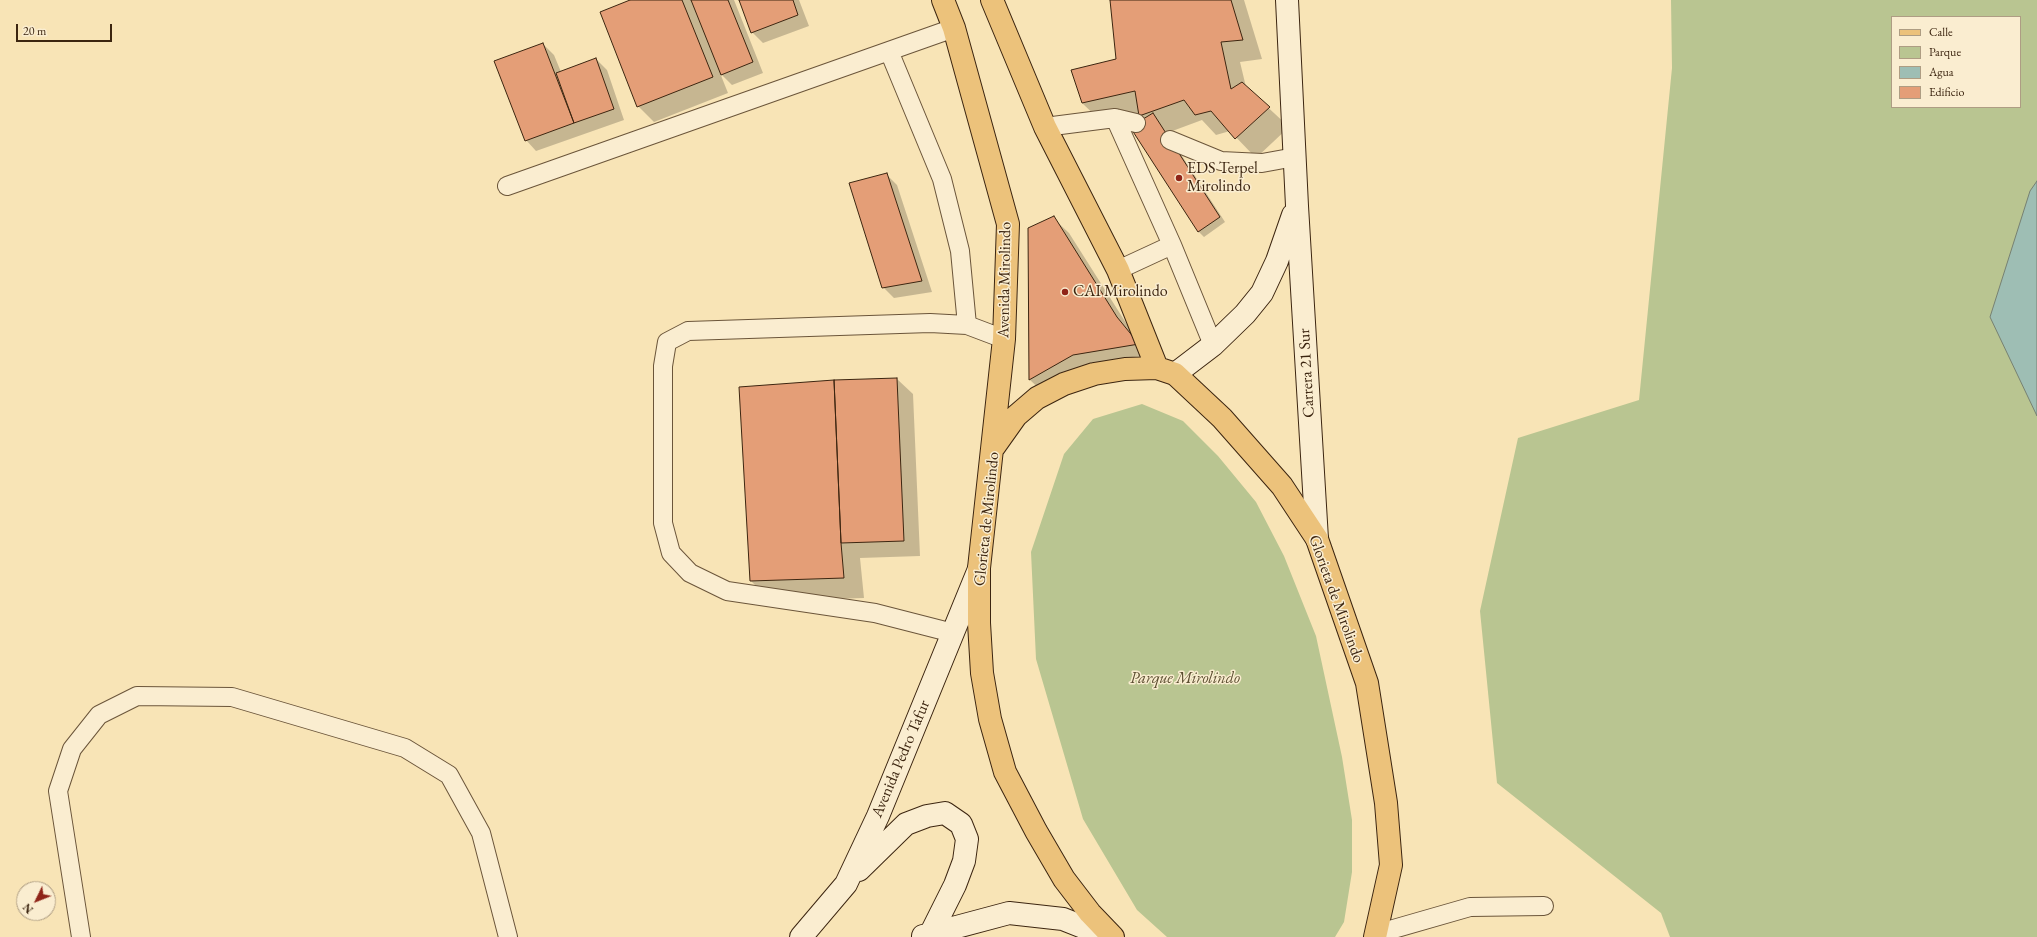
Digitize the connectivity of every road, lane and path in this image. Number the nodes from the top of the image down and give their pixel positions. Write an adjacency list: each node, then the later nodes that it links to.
1 (943, 0): 4 (main road, Avenida Mirolindo)
2 (992, 0): 8 (main road)
3 (1287, 0): 10 (main road, Carrera 21 Sur)
4 (954, 28): 5 (lane); 16 (main road, Avenida Mirolindo)
5 (890, 50): 11 (lane); 15 (lane)
6 (1115, 118): 7 (lane); 8 (lane); 13 (lane)
7 (1136, 123)
8 (1045, 127): 14 (main road)
9 (1170, 140): 10 (lane)
10 (1295, 157): 12 (main road, Carrera 21 Sur)
11 (507, 186)
12 (1297, 206): 17 (main road, Carrera 21 Sur); 20 (main road, Carrera 21 Sur)
13 (1172, 245): 14 (lane); 17 (lane)
14 (1118, 270): 18 (main road)
15 (967, 325): 16 (lane); 22 (lane)
16 (1004, 339): 19 (main road, Avenida Mirolindo)
17 (1213, 345): 18 (main road, Carrera 21 Sur)
18 (1166, 371): 19 (main road, Glorieta de Mirolindo); 20 (main road, Glorieta de Mirolindo)
19 (993, 448): 21 (main road, Glorieta de Mirolindo)
20 (1317, 539): 26 (main road, Glorieta de Mirolindo)
21 (979, 568): 22 (main road, Avenida Pedro Tafur); 31 (main road, Glorieta de Mirolindo)
22 (953, 633): 23 (main road, Avenida Pedro Tafur)
23 (846, 884): 25 (main road); 29 (main road, Avenida Pedro Tafur)
24 (1544, 906): 26 (lane)
25 (926, 935): 30 (main road)
26 (1376, 935)
27 (81, 937): 28 (lane)
28 (508, 937)
29 (801, 937)
30 (1108, 937)
31 (1113, 937)

